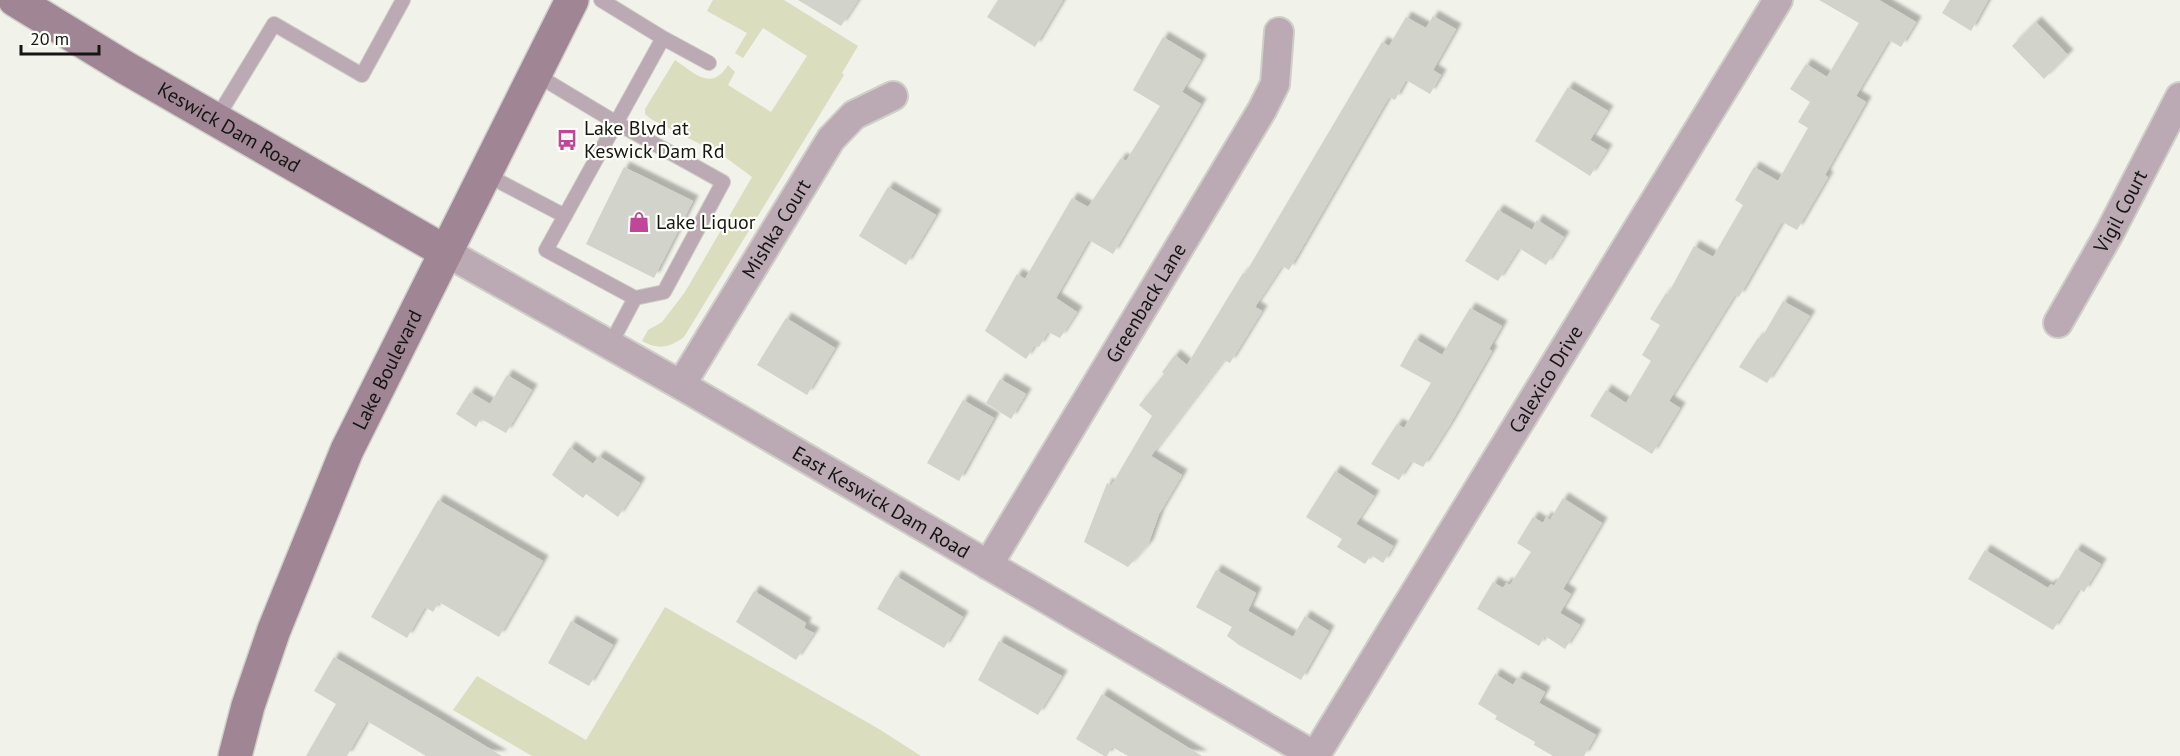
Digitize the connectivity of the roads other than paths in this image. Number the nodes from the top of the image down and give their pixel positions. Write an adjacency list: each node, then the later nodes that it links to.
1 (15, 0): 12 (main road, Keswick Dam Road)
2 (403, 0): 12 (lane)
3 (572, 0): 9 (main road, Lake Boulevard)
4 (601, 0): 7 (lane)
5 (1778, 0): 23 (street, Calexico Drive)
6 (1279, 32): 21 (street, Greenback Lane)
7 (663, 38): 8 (lane); 13 (lane)
8 (709, 63)
9 (536, 74): 13 (lane); 14 (main road, Lake Boulevard)
10 (893, 96): 20 (street, Mishka Court)
11 (2180, 98): 18 (street, Vigil Court)
12 (215, 121): 16 (main road, Keswick Dam Road)
13 (615, 122): 15 (lane); 17 (lane)
14 (485, 174): 15 (lane); 16 (main road, Lake Boulevard)
15 (565, 216): 17 (lane)
16 (446, 252): 19 (street, East Keswick Dam Road); 22 (main road, Lake Boulevard)
17 (635, 298): 19 (lane)
18 (2058, 323)
19 (610, 345): 20 (street, East Keswick Dam Road)
20 (681, 385): 21 (street, East Keswick Dam Road)
21 (988, 565): 23 (street, East Keswick Dam Road)
22 (235, 756)
23 (1315, 756)

